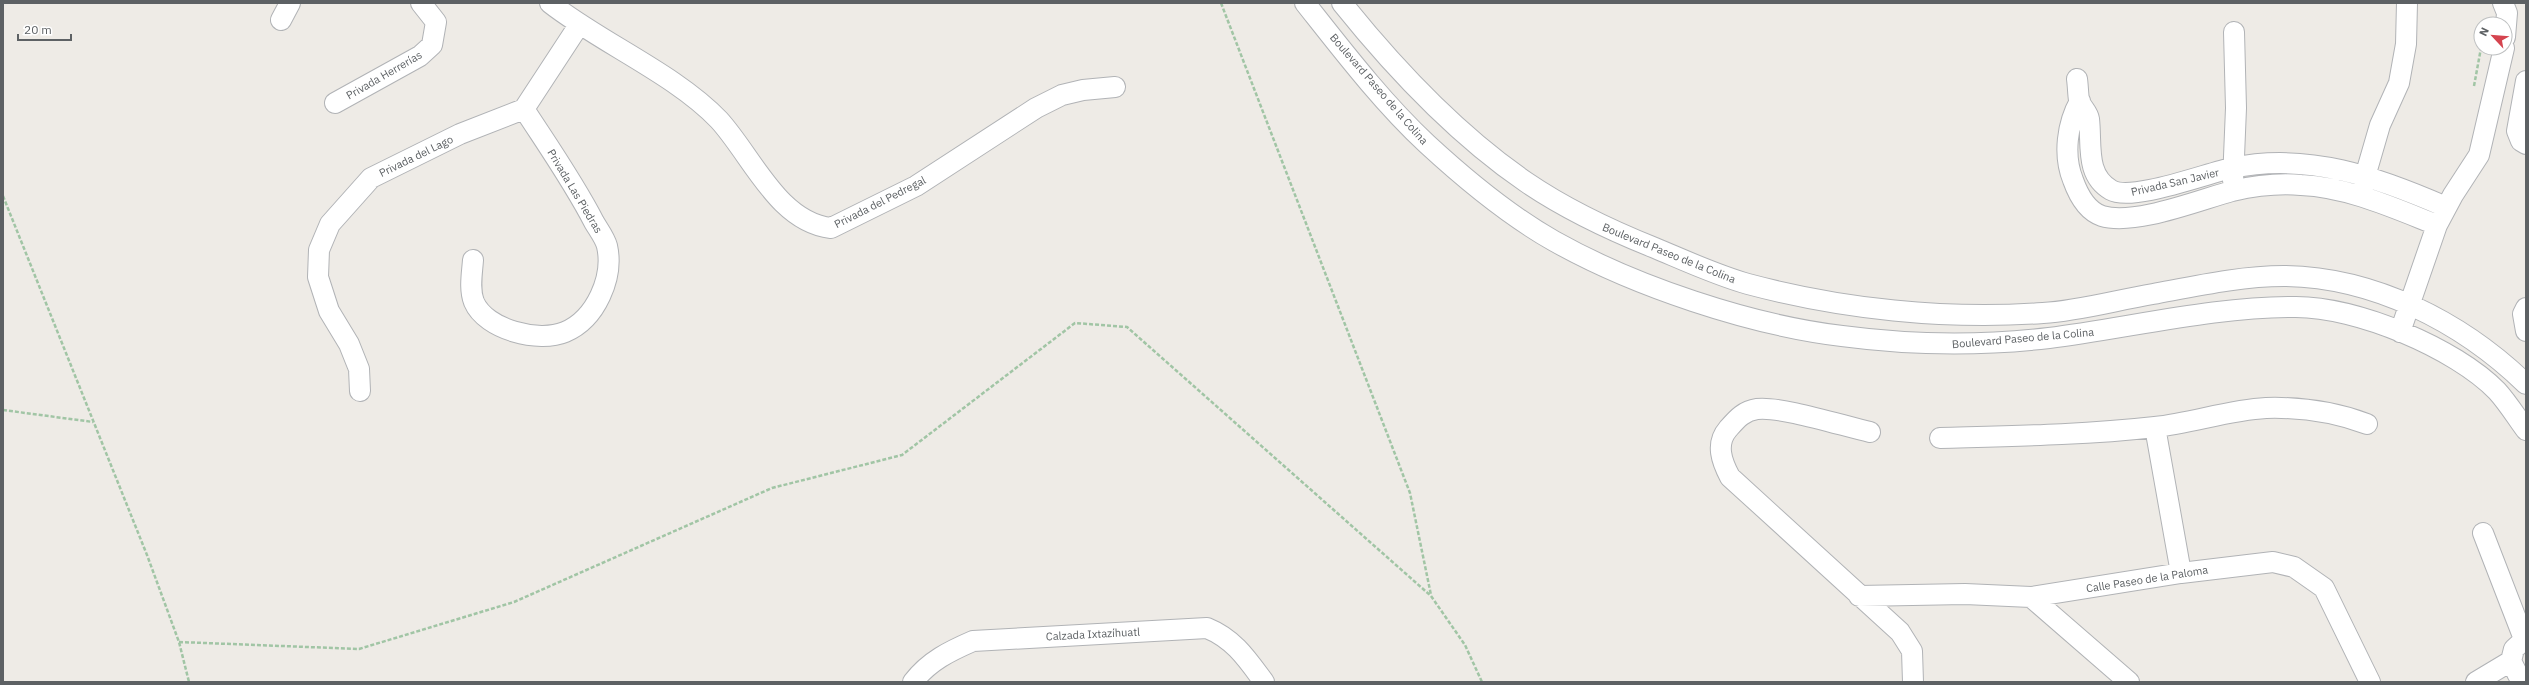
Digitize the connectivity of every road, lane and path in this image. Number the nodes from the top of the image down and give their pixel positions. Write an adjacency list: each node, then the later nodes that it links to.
1 (421, 3): 16 (street, Privada Herrerías)
2 (550, 3): 9 (street, Privada del Pedregal)
3 (1221, 3): 44 (path)
4 (1304, 3): 32 (street, Boulevard Paseo de la Colina)
5 (1342, 3): 27 (street, Boulevard Paseo de la Colina)
6 (2406, 3): 20 (street)
7 (2503, 3): 8 (street)
8 (2507, 16)
9 (579, 25): 14 (street, Privada del Pedregal); 17 (street)
10 (2234, 32): 19 (street)
11 (2502, 56): 24 (street)
12 (2078, 79): 15 (street)
13 (2526, 81): 18 (street)
14 (1115, 87)
15 (2080, 101): 19 (street, Privada San Javier); 21 (street, Privada San Javier)
16 (335, 103)
17 (524, 109): 26 (street, Privada Las Piedras); 34 (street, Privada del Lago)
18 (2526, 144)
19 (2232, 168): 20 (street, Privada San Javier); 21 (street)
20 (2364, 174): 23 (street); 24 (street, Privada San Javier)
21 (2234, 191): 23 (street, Privada San Javier)
22 (3, 196): 36 (path)
23 (2359, 197): 25 (street, Privada San Javier)
24 (2446, 207): 25 (street)
25 (2437, 225): 28 (street)
26 (473, 260)
27 (1835, 301): 28 (street, Boulevard Paseo de la Colina); 32 (street)
28 (2411, 306): 31 (street); 33 (street, Boulevard Paseo de la Colina)
29 (2526, 308): 30 (street)
30 (2526, 331)
31 (2400, 332): 32 (street, Boulevard Paseo de la Colina); 39 (street, Boulevard Paseo de la Colina)
32 (1827, 334)
33 (2526, 384)
34 (360, 391)
35 (3, 410): 36 (path)
36 (93, 422): 48 (path)
37 (2367, 424): 38 (street)
38 (2155, 427): 41 (street); 43 (street)
39 (2526, 430)
40 (1870, 432): 45 (street)
41 (1940, 438)
42 (2483, 533): 47 (street)
43 (2181, 573): 46 (street, Calle Paseo de la Paloma); 56 (street, Calle Paseo de la Paloma)
44 (1431, 596): 48 (path); 53 (path)
45 (1859, 596): 46 (street, Calle Paseo de la Paloma); 54 (street)
46 (2031, 597): 55 (street)
47 (2525, 638): 49 (street)
48 (179, 642): 50 (path)
49 (2511, 661): 57 (street); 58 (street)
50 (189, 682)
51 (913, 682): 52 (street, Calzada Ixtazíhuatl)
52 (1264, 682)
53 (1482, 682)
54 (1913, 682)
55 (2129, 682)
56 (2370, 682)
57 (2476, 682)
58 (2526, 682)

